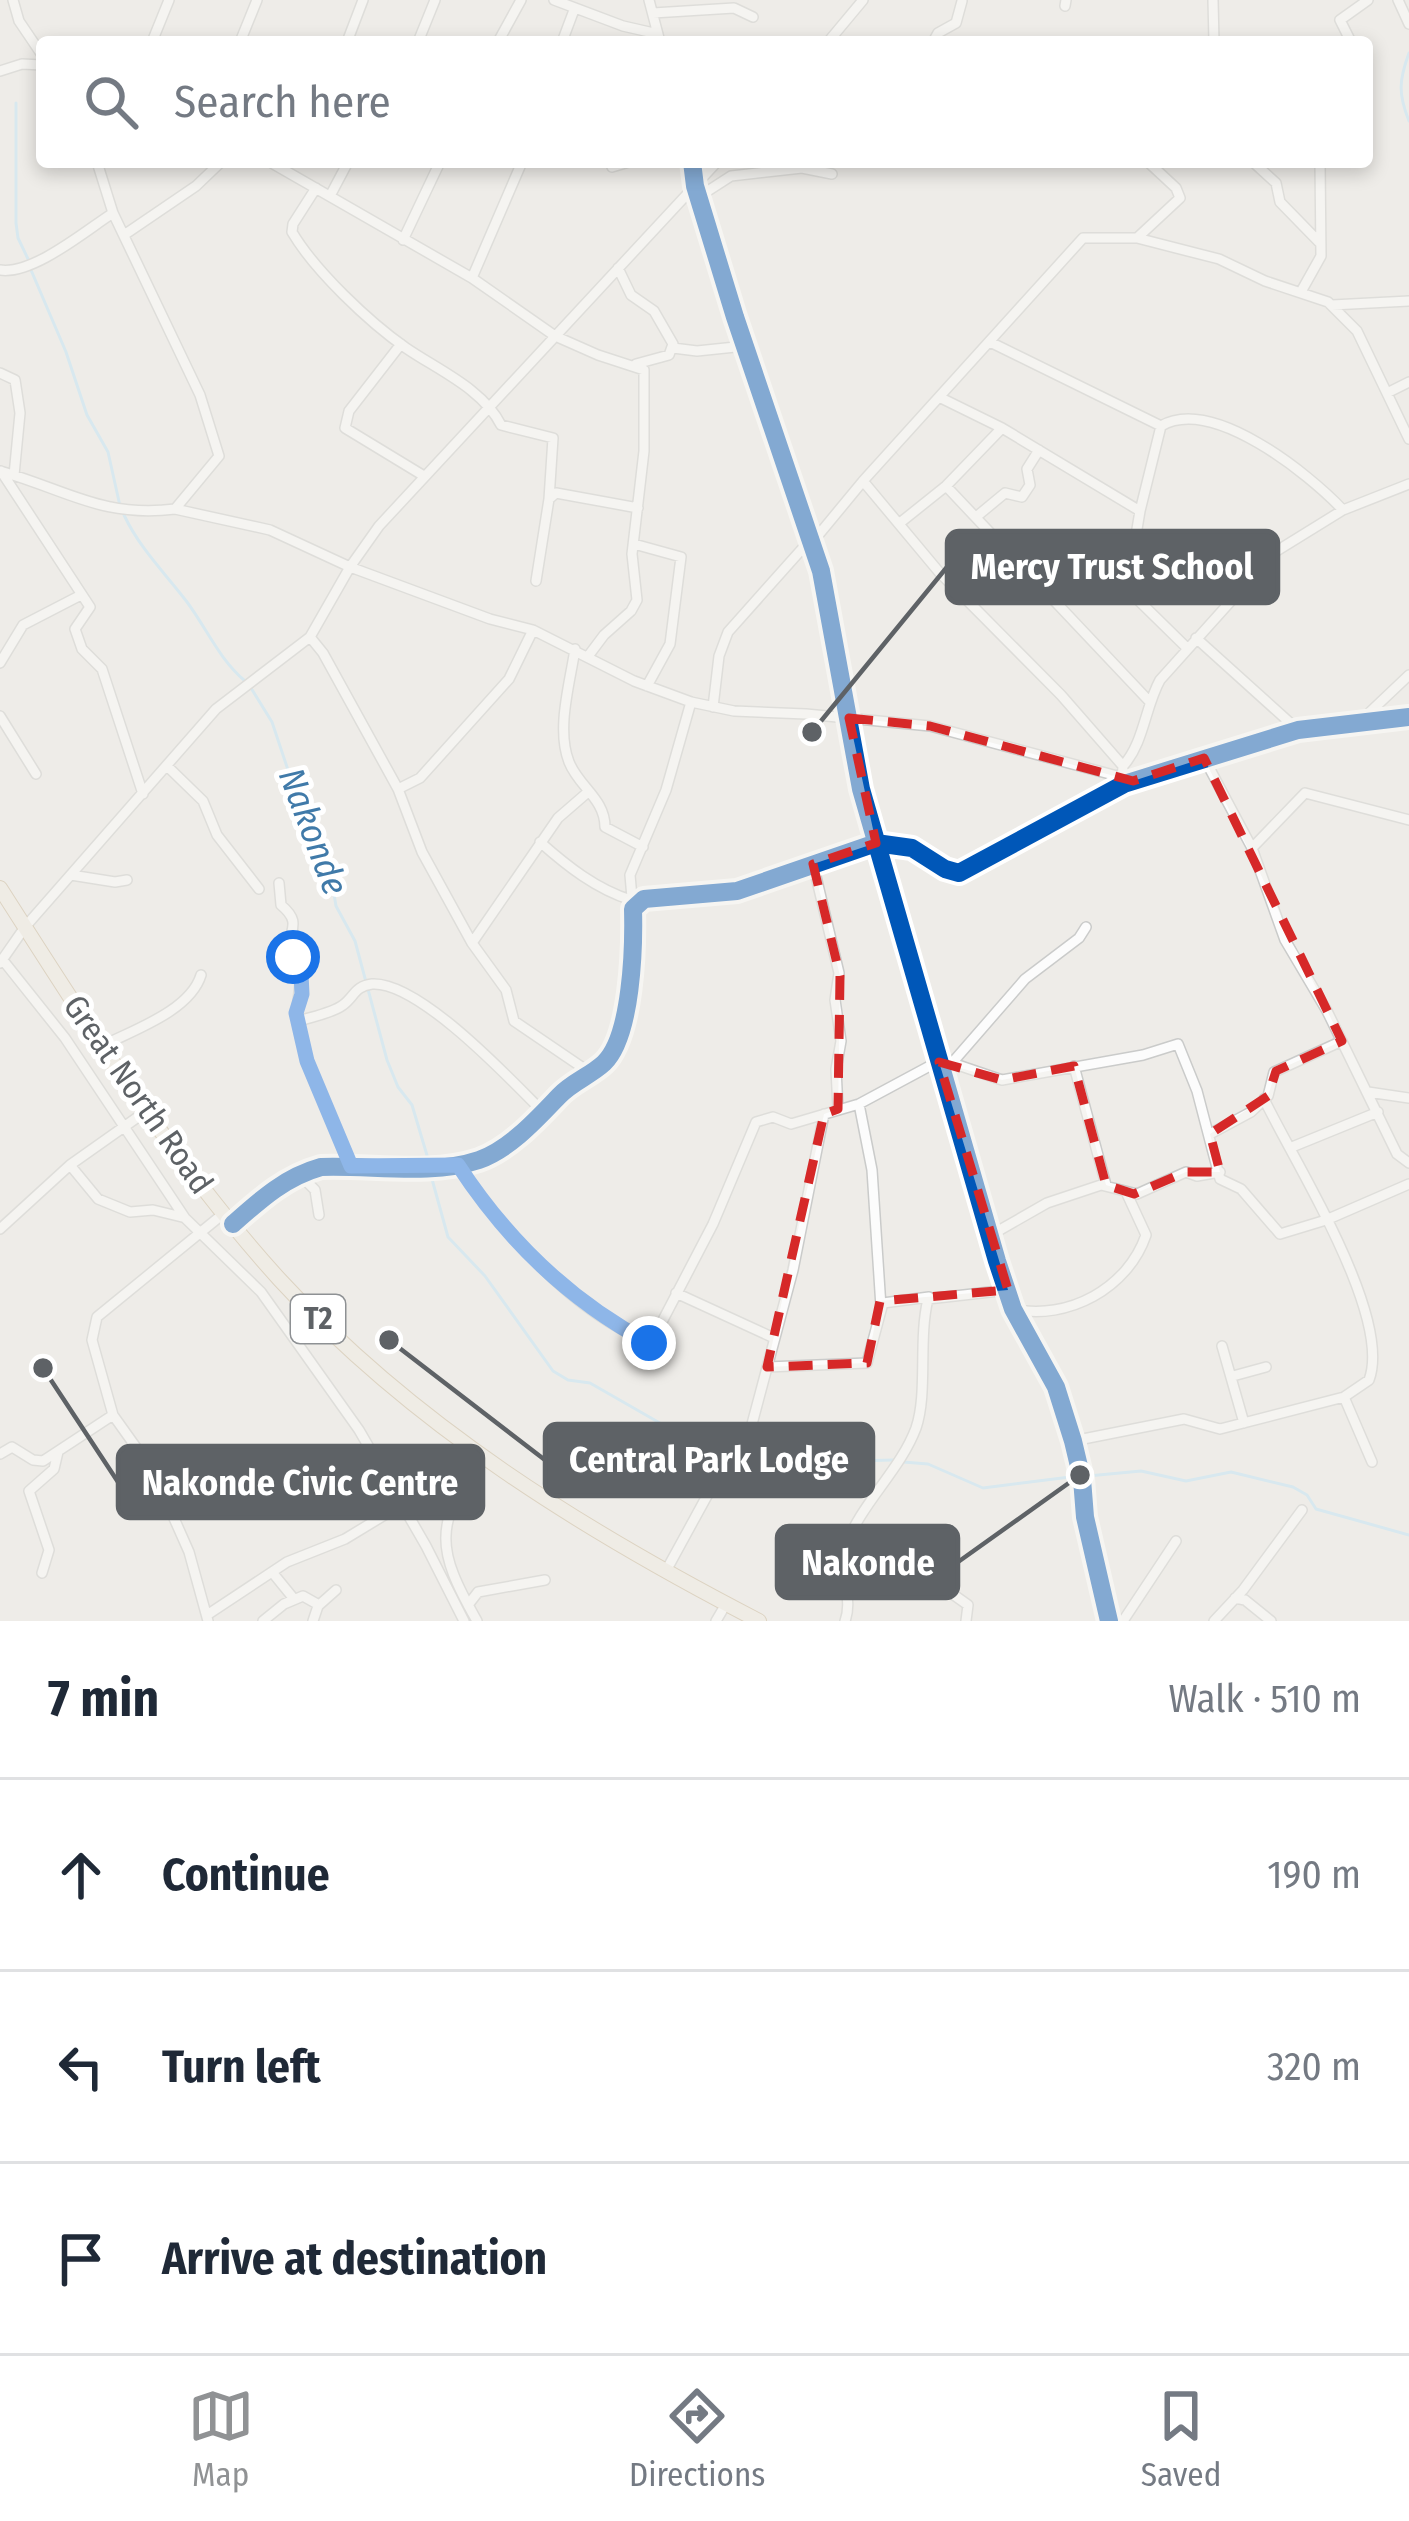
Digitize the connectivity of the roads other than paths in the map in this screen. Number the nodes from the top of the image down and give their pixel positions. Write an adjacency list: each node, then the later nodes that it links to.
1 (13, 0): 30 (street)
2 (169, 0): 18 (street)
3 (257, 0): 19 (street)
4 (363, 0): 20 (street)
5 (435, 0): 21 (street)
6 (520, 0): 22 (street)
7 (554, 0): 14 (street)
8 (649, 0): 15 (street)
9 (863, 0): 26 (street)
10 (1213, 0): 28 (street)
11 (1368, 0): 29 (street)
12 (1398, 0): 17 (street)
13 (962, 1): 27 (street)
14 (574, 10): 23 (street); 24 (street)
15 (653, 13): 16 (street); 25 (street)
16 (753, 16)
17 (1409, 24)
18 (154, 36)
19 (242, 36)
20 (349, 36)
21 (420, 36)
22 (501, 36)
23 (564, 36)
24 (653, 36)
25 (659, 36)
26 (834, 36)
27 (936, 36)
28 (1214, 36)
29 (1348, 36)
30 (36, 46)
31 (36, 64): 32 (street)
32 (0, 71)
33 (99, 168): 52 (street)
34 (214, 168): 53 (street)
35 (280, 168): 48 (street)
36 (300, 168): 48 (street)
37 (345, 168): 51 (street)
38 (437, 168): 55 (street)
39 (519, 168): 59 (street)
40 (693, 168): 50 (street)
41 (713, 168): 50 (street)
42 (782, 168): 50 (street)
43 (811, 168): 47 (street)
44 (1154, 168): 54 (street)
45 (1260, 168): 56 (street)
46 (1319, 168): 56 (street)
47 (832, 174)
48 (296, 177): 49 (street)
49 (316, 188): 51 (street); 65 (street)
50 (697, 191): 57 (street); 66 (street)
51 (330, 196): 55 (street)
52 (113, 213): 53 (street); 58 (street)
53 (124, 235): 86 (street)
54 (1137, 238): 60 (street); 64 (street)
55 (403, 241): 59 (street)
56 (1321, 244): 60 (street)
57 (617, 268): 63 (street); 67 (street)
58 (0, 270)
59 (472, 278): 63 (street)
60 (1302, 290): 62 (street)
61 (1409, 301): 62 (street)
62 (1332, 305): 71 (street)
63 (555, 336): 68 (street); 73 (street)
64 (990, 342): 72 (street); 74 (street)
65 (400, 344): 73 (street); 80 (street)
66 (745, 346): 67 (street); 91 (street)
67 (673, 348): 68 (street)
68 (636, 364): 85 (street)
69 (0, 373): 79 (street)
70 (1409, 382): 71 (street)
71 (1388, 393): 76 (street)
72 (941, 398): 75 (street); 81 (street)
73 (491, 406): 80 (street); 84 (street)
74 (1161, 426): 87 (street); 88 (street)
75 (1002, 428): 77 (street); 83 (street)
76 (1409, 439)
77 (1039, 450): 88 (street); 89 (street)
78 (0, 471): 79 (street); 95 (street)
79 (14, 475): 86 (street)
80 (424, 476): 93 (street)
81 (863, 481): 90 (street); 91 (street)
82 (1409, 484): 87 (street)
83 (946, 486): 89 (street); 90 (street)
84 (549, 499): 85 (street); 94 (street)
85 (638, 508): 92 (street)
86 (176, 509): 93 (street)
87 (1343, 510): 98 (street)
88 (1140, 511): 99 (street)
89 (976, 518): 105 (street)
90 (902, 522): 116 (street)
91 (810, 542): 107 (street); 110 (street)
92 (634, 544): 101 (street); 104 (street)
93 (350, 568): 96 (street); 97 (street)
94 (536, 581)
95 (81, 596): 102 (street); 119 (street)
96 (533, 630): 100 (street); 117 (street)
97 (310, 638): 114 (street); 117 (street)
98 (1196, 638): 99 (street); 112 (street)
99 (1187, 648): 105 (street)
100 (575, 649): 101 (street); 118 (street)
101 (589, 655): 104 (street)
102 (0, 664)
103 (1409, 675): 111 (street)
104 (647, 686): 106 (street)
105 (1148, 701): 116 (street)
106 (691, 702): 107 (street); 123 (street)
107 (713, 707): 110 (street)
108 (0, 716): 115 (street)
109 (1409, 717): 111 (street)
110 (849, 718): 116 (street); 122 (street)
111 (1368, 722): 112 (street)
112 (1298, 730): 113 (street)
113 (1204, 758): 116 (street); 124 (street)
114 (167, 766): 119 (street); 130 (street)
115 (36, 775)
116 (1123, 776): 122 (street)
117 (398, 789): 134 (street)
118 (588, 792): 121 (street); 123 (street)
119 (143, 794): 126 (street)
120 (1409, 820): 124 (street)
121 (540, 842): 131 (street); 134 (street)
122 (876, 843): 125 (street); 140 (street)
123 (644, 847): 131 (street)
124 (1252, 848): 138 (street)
125 (812, 864): 131 (street); 147 (street)
126 (71, 875): 127 (street); 132 (street)
127 (127, 880)
128 (279, 883): 137 (street)
129 (0, 888): 132 (highway, Great North Road / T2)
130 (259, 889)
131 (632, 904): 142 (street)
132 (25, 927): 135 (street); 139 (highway, Great North Road / T2)
133 (1086, 927): 140 (street)
134 (472, 943): 142 (street)
135 (1, 961): 152 (street)
136 (201, 976): 139 (street)
137 (299, 1021): 149 (street); 158 (street)
138 (1342, 1041): 143 (street); 145 (street)
139 (102, 1046): 148 (highway, Great North Road / T2)
140 (944, 1064): 141 (street); 146 (street); 170 (street)
141 (1074, 1066): 153 (street); 162 (street)
142 (590, 1072): 149 (street)
143 (1368, 1092): 144 (street); 150 (street)
144 (1409, 1098)
145 (1264, 1099): 153 (street); 154 (street)
146 (859, 1104): 147 (street); 174 (street)
147 (838, 1109): 151 (street)
148 (145, 1112): 152 (street); 166 (highway, Great North Road / T2)
149 (544, 1112): 157 (street)
150 (1378, 1112): 154 (street); 155 (street)
151 (824, 1114): 172 (street); 176 (street)
152 (124, 1126): 156 (street); 165 (street)
153 (1210, 1134): 159 (street)
154 (1292, 1147): 167 (street)
155 (1409, 1163)
156 (70, 1165): 165 (street); 168 (street)
157 (458, 1165): 158 (street); 172 (street)
158 (351, 1166): 160 (street)
159 (1220, 1172): 163 (street); 167 (street)
160 (298, 1174): 164 (street); 166 (street)
161 (1409, 1184): 167 (street)
162 (1106, 1185): 163 (street); 170 (street)
163 (1127, 1193): 175 (street)
164 (319, 1215)
165 (184, 1218): 169 (street)
166 (228, 1219): 169 (street); 187 (highway, Great North Road / T2)
167 (1326, 1220): 181 (street)
168 (0, 1229)
169 (200, 1232): 182 (street); 189 (street)
170 (991, 1235): 171 (street)
171 (1008, 1290): 173 (street); 175 (street)
172 (676, 1293): 176 (street)
173 (930, 1297): 174 (street); 209 (street)
174 (881, 1307): 178 (street)
175 (1013, 1309): 184 (street)
176 (774, 1338): 178 (street)
177 (1222, 1346): 180 (street)
178 (767, 1366): 193 (street)
179 (1266, 1367): 180 (street)
180 (1233, 1376): 183 (street)
181 (1344, 1397): 183 (street); 188 (street)
182 (113, 1415): 185 (street); 203 (street)
183 (1244, 1423): 184 (street)
184 (1073, 1441): 211 (street)
185 (58, 1452): 186 (street); 195 (street)
186 (0, 1454)
187 (477, 1455): 193 (highway, Great North Road / T2); 202 (street)
188 (1372, 1462)
189 (401, 1505): 194 (street); 204 (street)
190 (1301, 1510): 198 (street)
191 (1176, 1541): 212 (street)
192 (944, 1546): 210 (street)
193 (667, 1569): 200 (highway, Great North Road / T2)
194 (272, 1572): 199 (street); 203 (street)
195 (42, 1573)
196 (544, 1580): 202 (street)
197 (336, 1590): 201 (street)
198 (1235, 1598): 213 (street); 214 (street)
199 (294, 1599): 201 (street); 205 (street)
200 (726, 1604): 207 (street); 208 (highway, Great North Road / T2)
201 (320, 1605): 206 (street)
202 (468, 1606): 204 (street)
203 (207, 1618)
204 (472, 1620)
205 (263, 1621)
206 (313, 1621)
207 (716, 1621)
208 (759, 1621)
209 (845, 1621)
210 (966, 1621)
211 (1109, 1621)
212 (1123, 1621)
213 (1214, 1621)
214 (1271, 1621)

